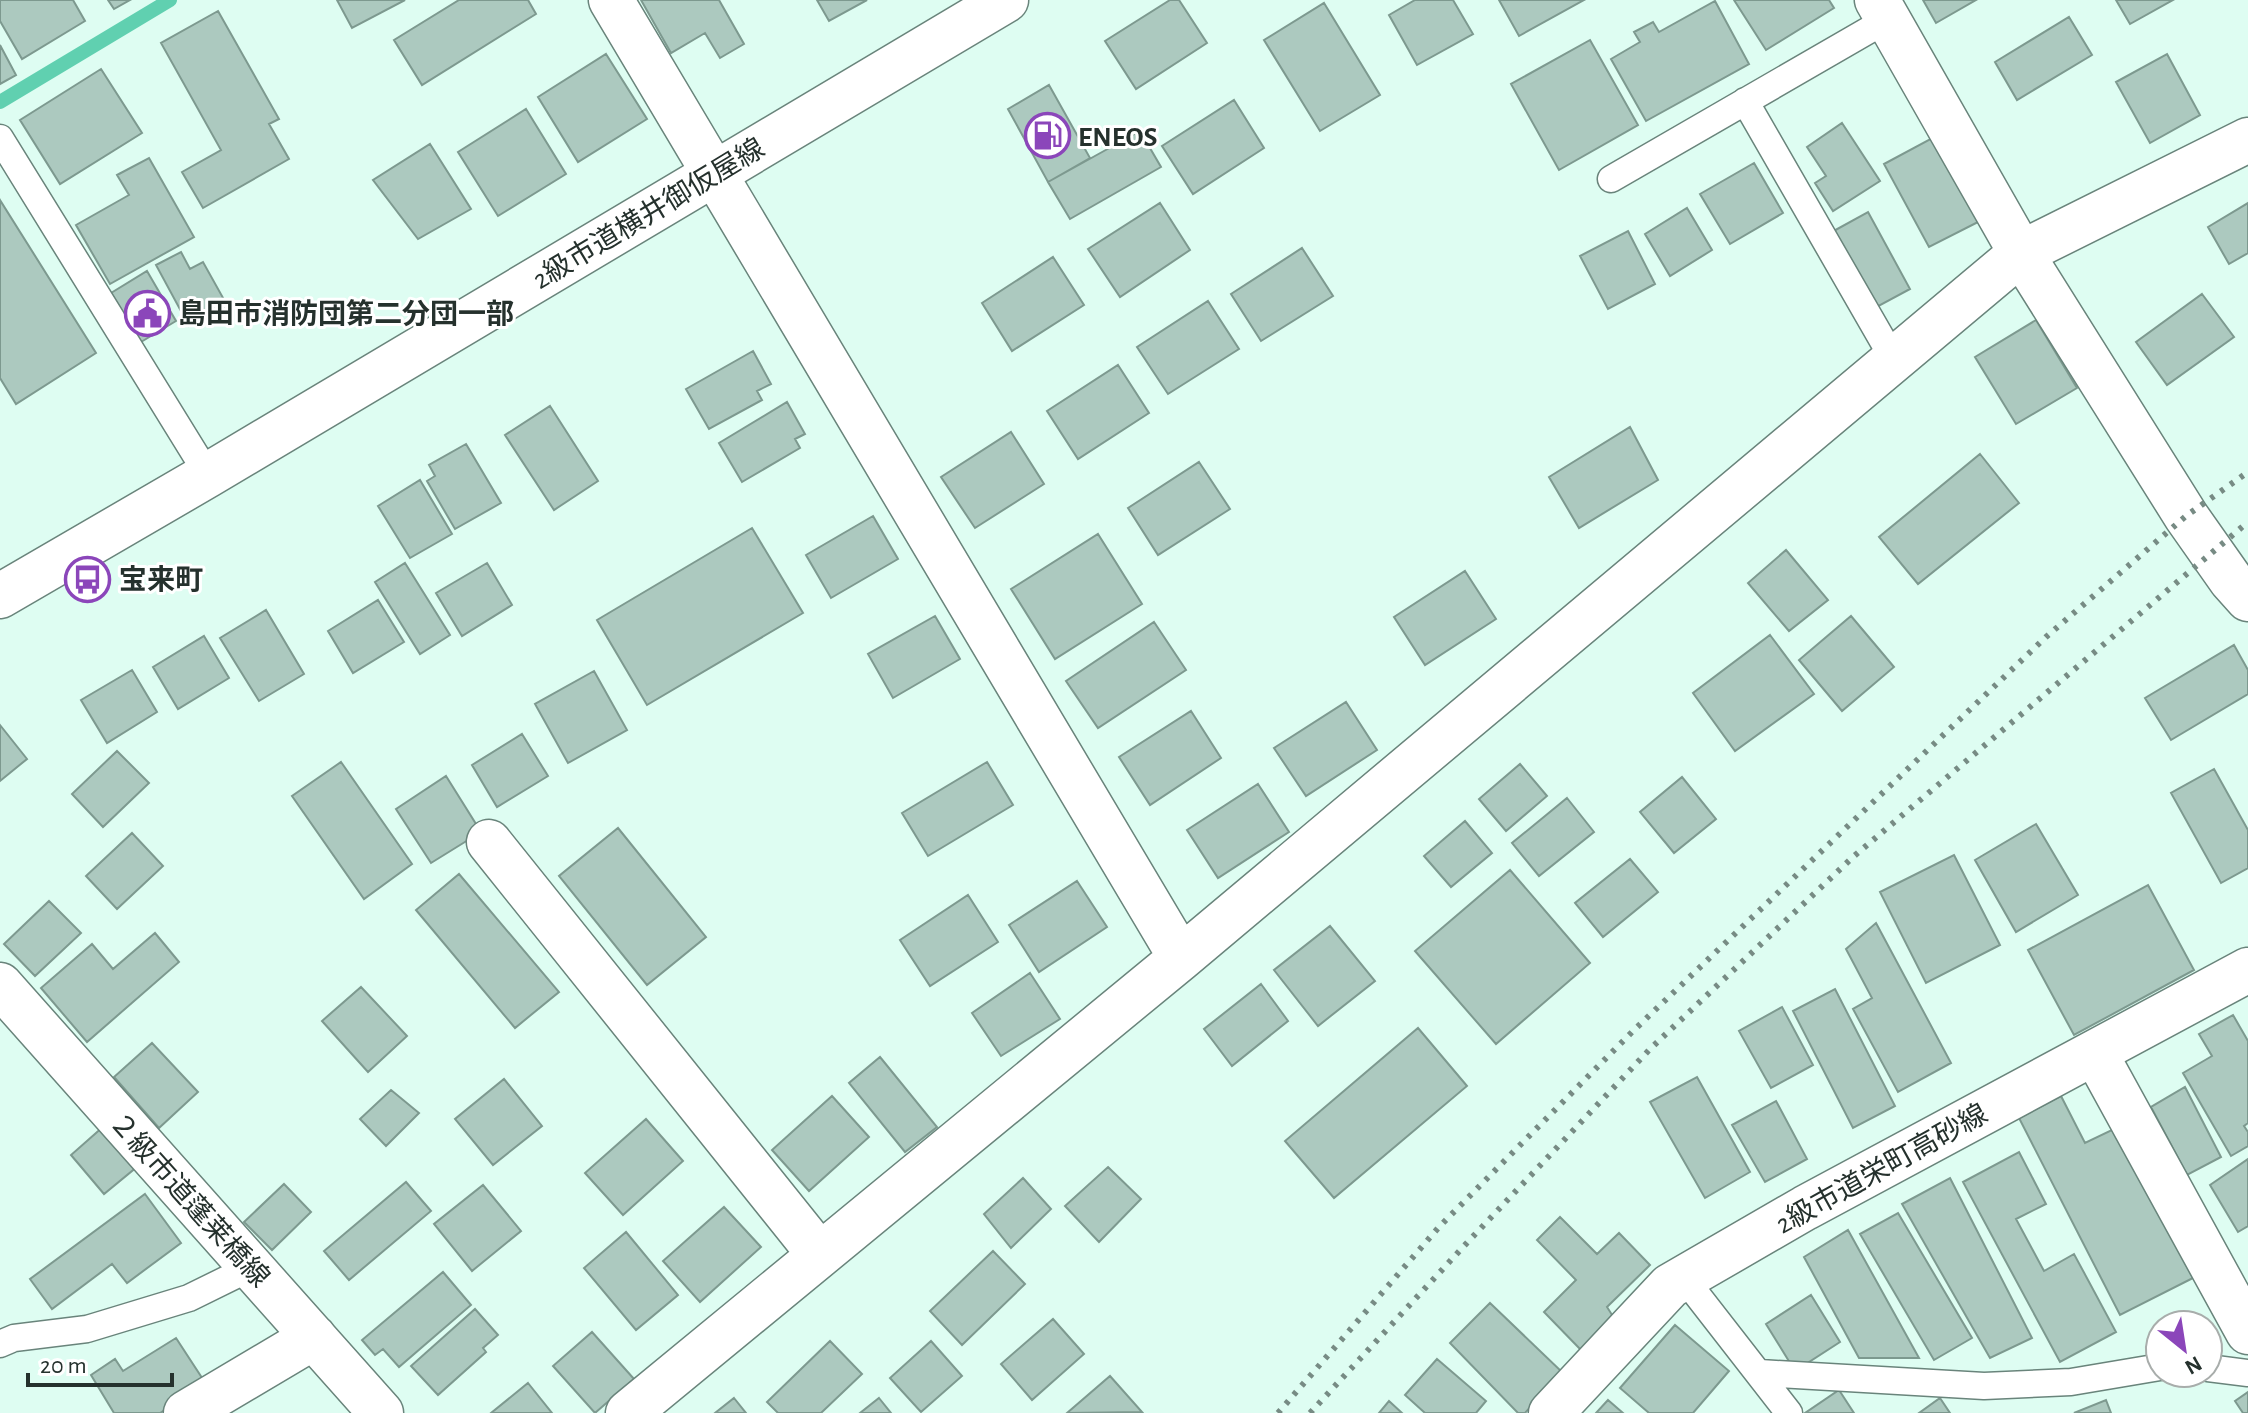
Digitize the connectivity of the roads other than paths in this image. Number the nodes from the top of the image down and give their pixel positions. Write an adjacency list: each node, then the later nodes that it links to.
1 (611, 0): 7 (street)
2 (1006, 0): 7 (street, 2級市道横井御仮屋線)
3 (1882, 9): 4 (lane); 9 (street)
4 (1745, 101): 8 (lane); 10 (lane)
5 (0, 138): 11 (lane)
6 (2248, 140): 9 (street)
7 (714, 174): 11 (street, 2級市道横井御仮屋線); 15 (street)
8 (1611, 179)
9 (2021, 253): 10 (street); 13 (street)
10 (1894, 360): 15 (street)
11 (208, 475): 12 (street, 2級市道横井御仮屋線)
12 (0, 596)
13 (2248, 599)
14 (489, 842): 19 (street)
15 (1181, 958): 19 (street)
16 (2248, 970): 18 (street, 2級市道栄町高砂線)
17 (0, 985): 20 (street, ２級市道蓬莱橋線)
18 (2095, 1053): 21 (street, 2級市道栄町高砂線); 22 (street)
19 (820, 1255): 31 (street)
20 (252, 1267): 23 (street, ２級市道蓬莱橋線); 24 (lane)
21 (1684, 1278): 27 (lane); 32 (street, 2級市道栄町高砂線)
22 (2248, 1332)
23 (314, 1337): 29 (street); 30 (street, ２級市道蓬莱橋線)
24 (0, 1344)
25 (2144, 1370): 27 (lane)
26 (2224, 1370): 28 (lane)
27 (1760, 1373): 33 (lane)
28 (2248, 1373)
29 (186, 1413)
30 (381, 1413)
31 (628, 1413)
32 (1551, 1413)
33 (1789, 1413)

